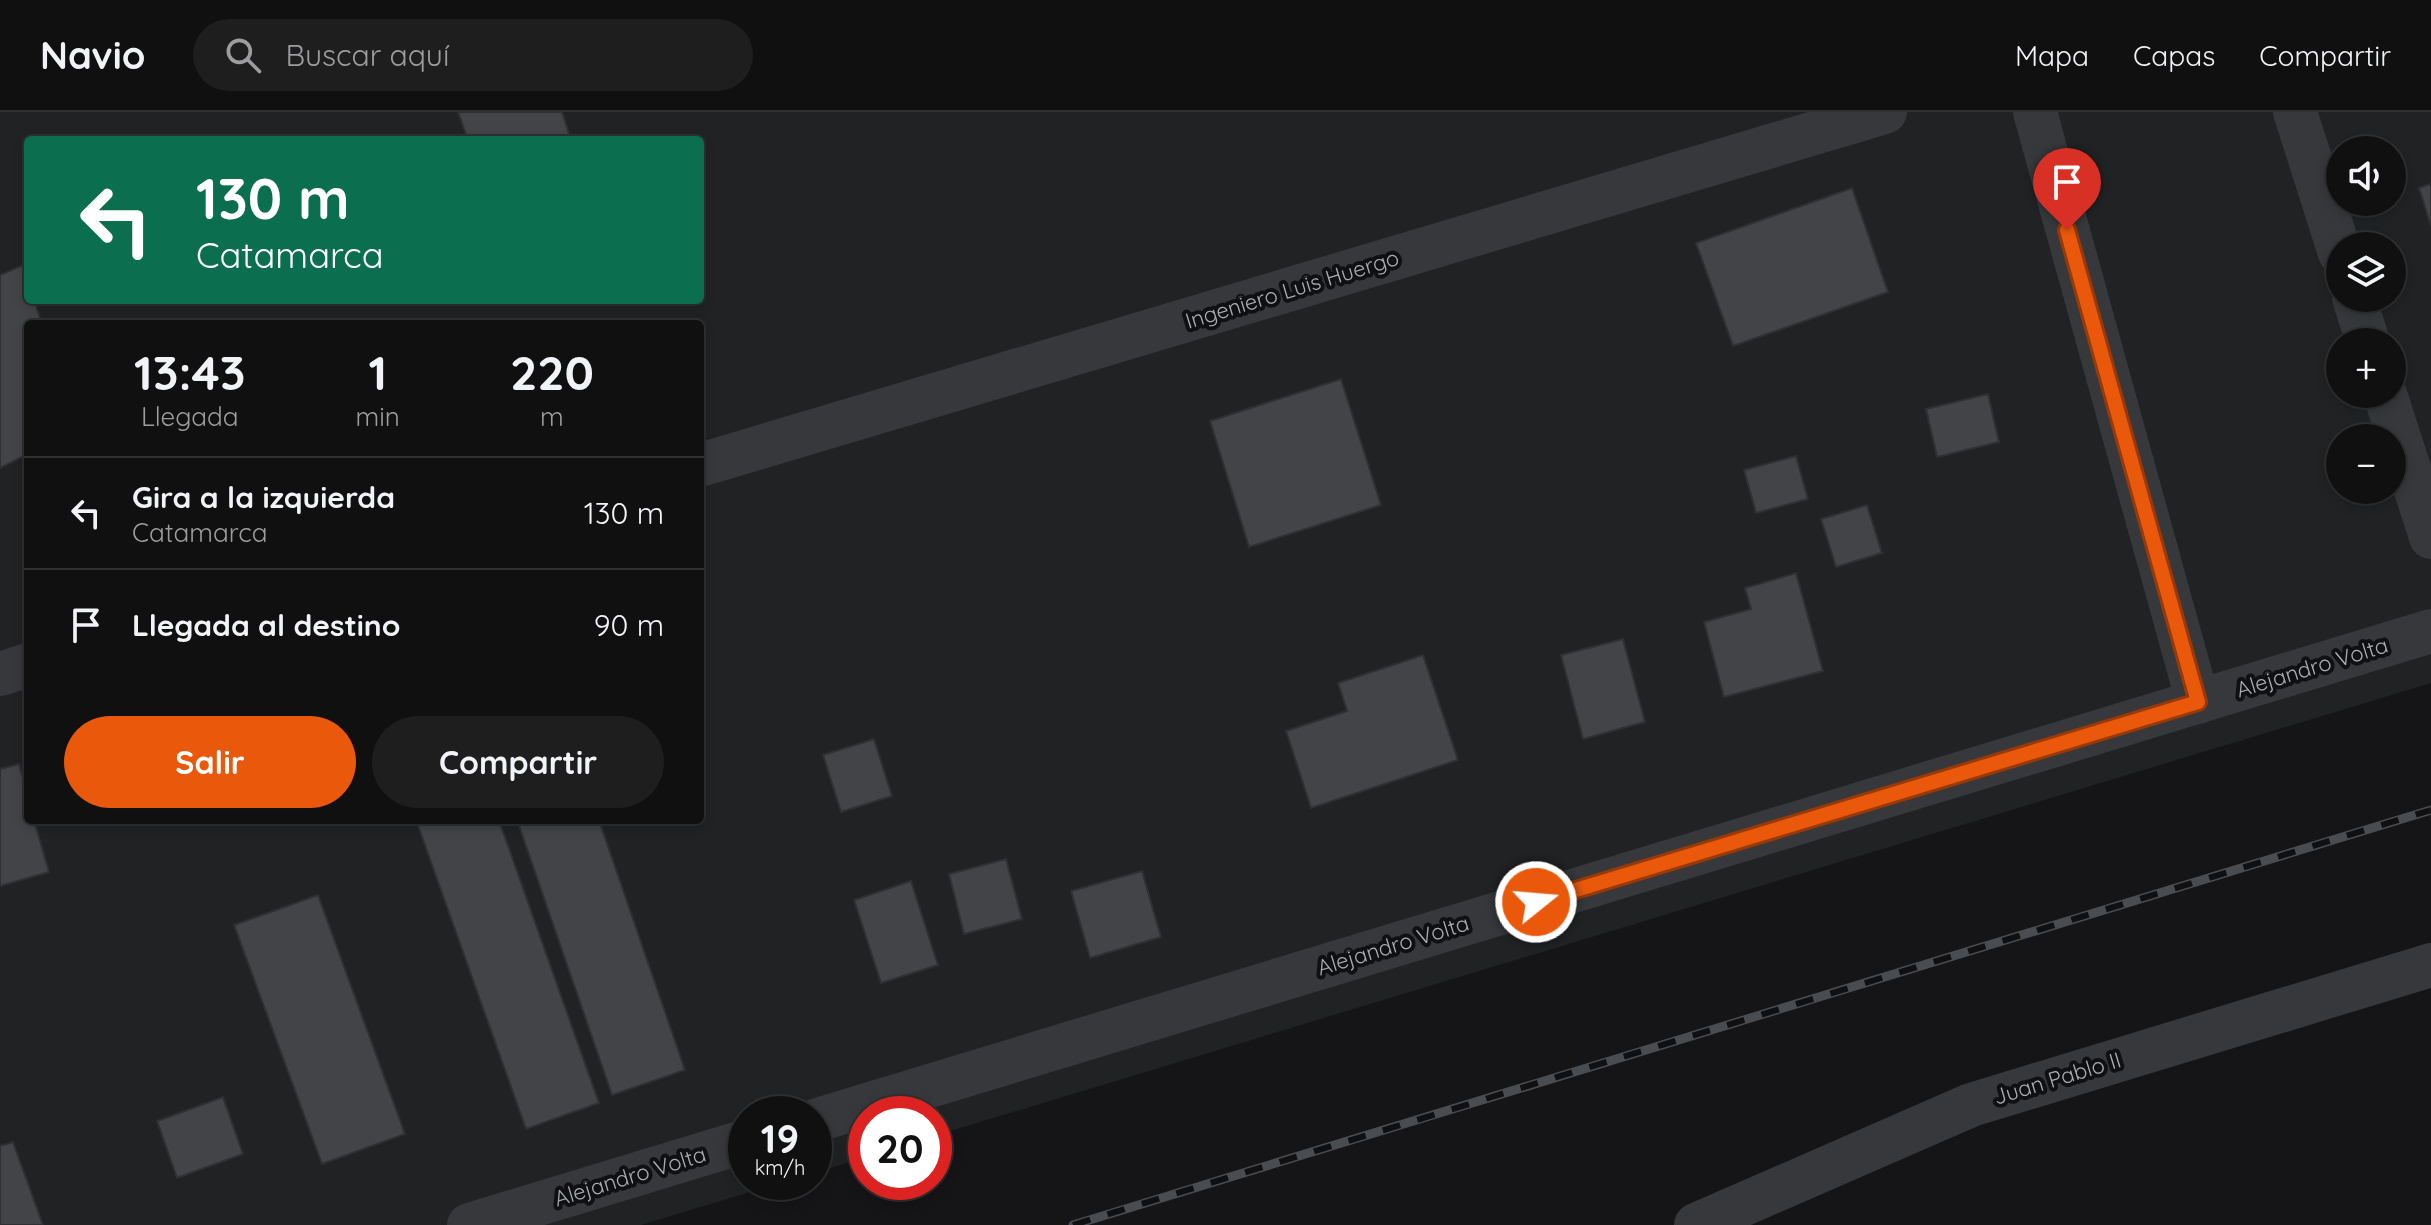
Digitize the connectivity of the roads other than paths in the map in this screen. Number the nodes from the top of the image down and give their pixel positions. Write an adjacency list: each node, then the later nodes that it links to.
1 (1885, 112): 4 (street, Ingeniero Luis Huergo)
2 (2035, 112): 12 (street)
3 (2295, 112): 5 (street)
4 (1801, 124): 7 (street, Ingeniero Luis Huergo)
5 (2333, 232)
6 (2390, 408): 8 (street)
7 (704, 464)
8 (2431, 537)
9 (2431, 631): 12 (street, Alejandro Volta)
10 (24, 666): 11 (street)
11 (0, 674)
12 (2198, 702): 14 (street, Alejandro Volta)
13 (2431, 965): 17 (street, Juan Pablo II)
14 (832, 1116)
15 (728, 1146): 16 (street, Alejandro Volta)
16 (469, 1225)
17 (1696, 1225)

